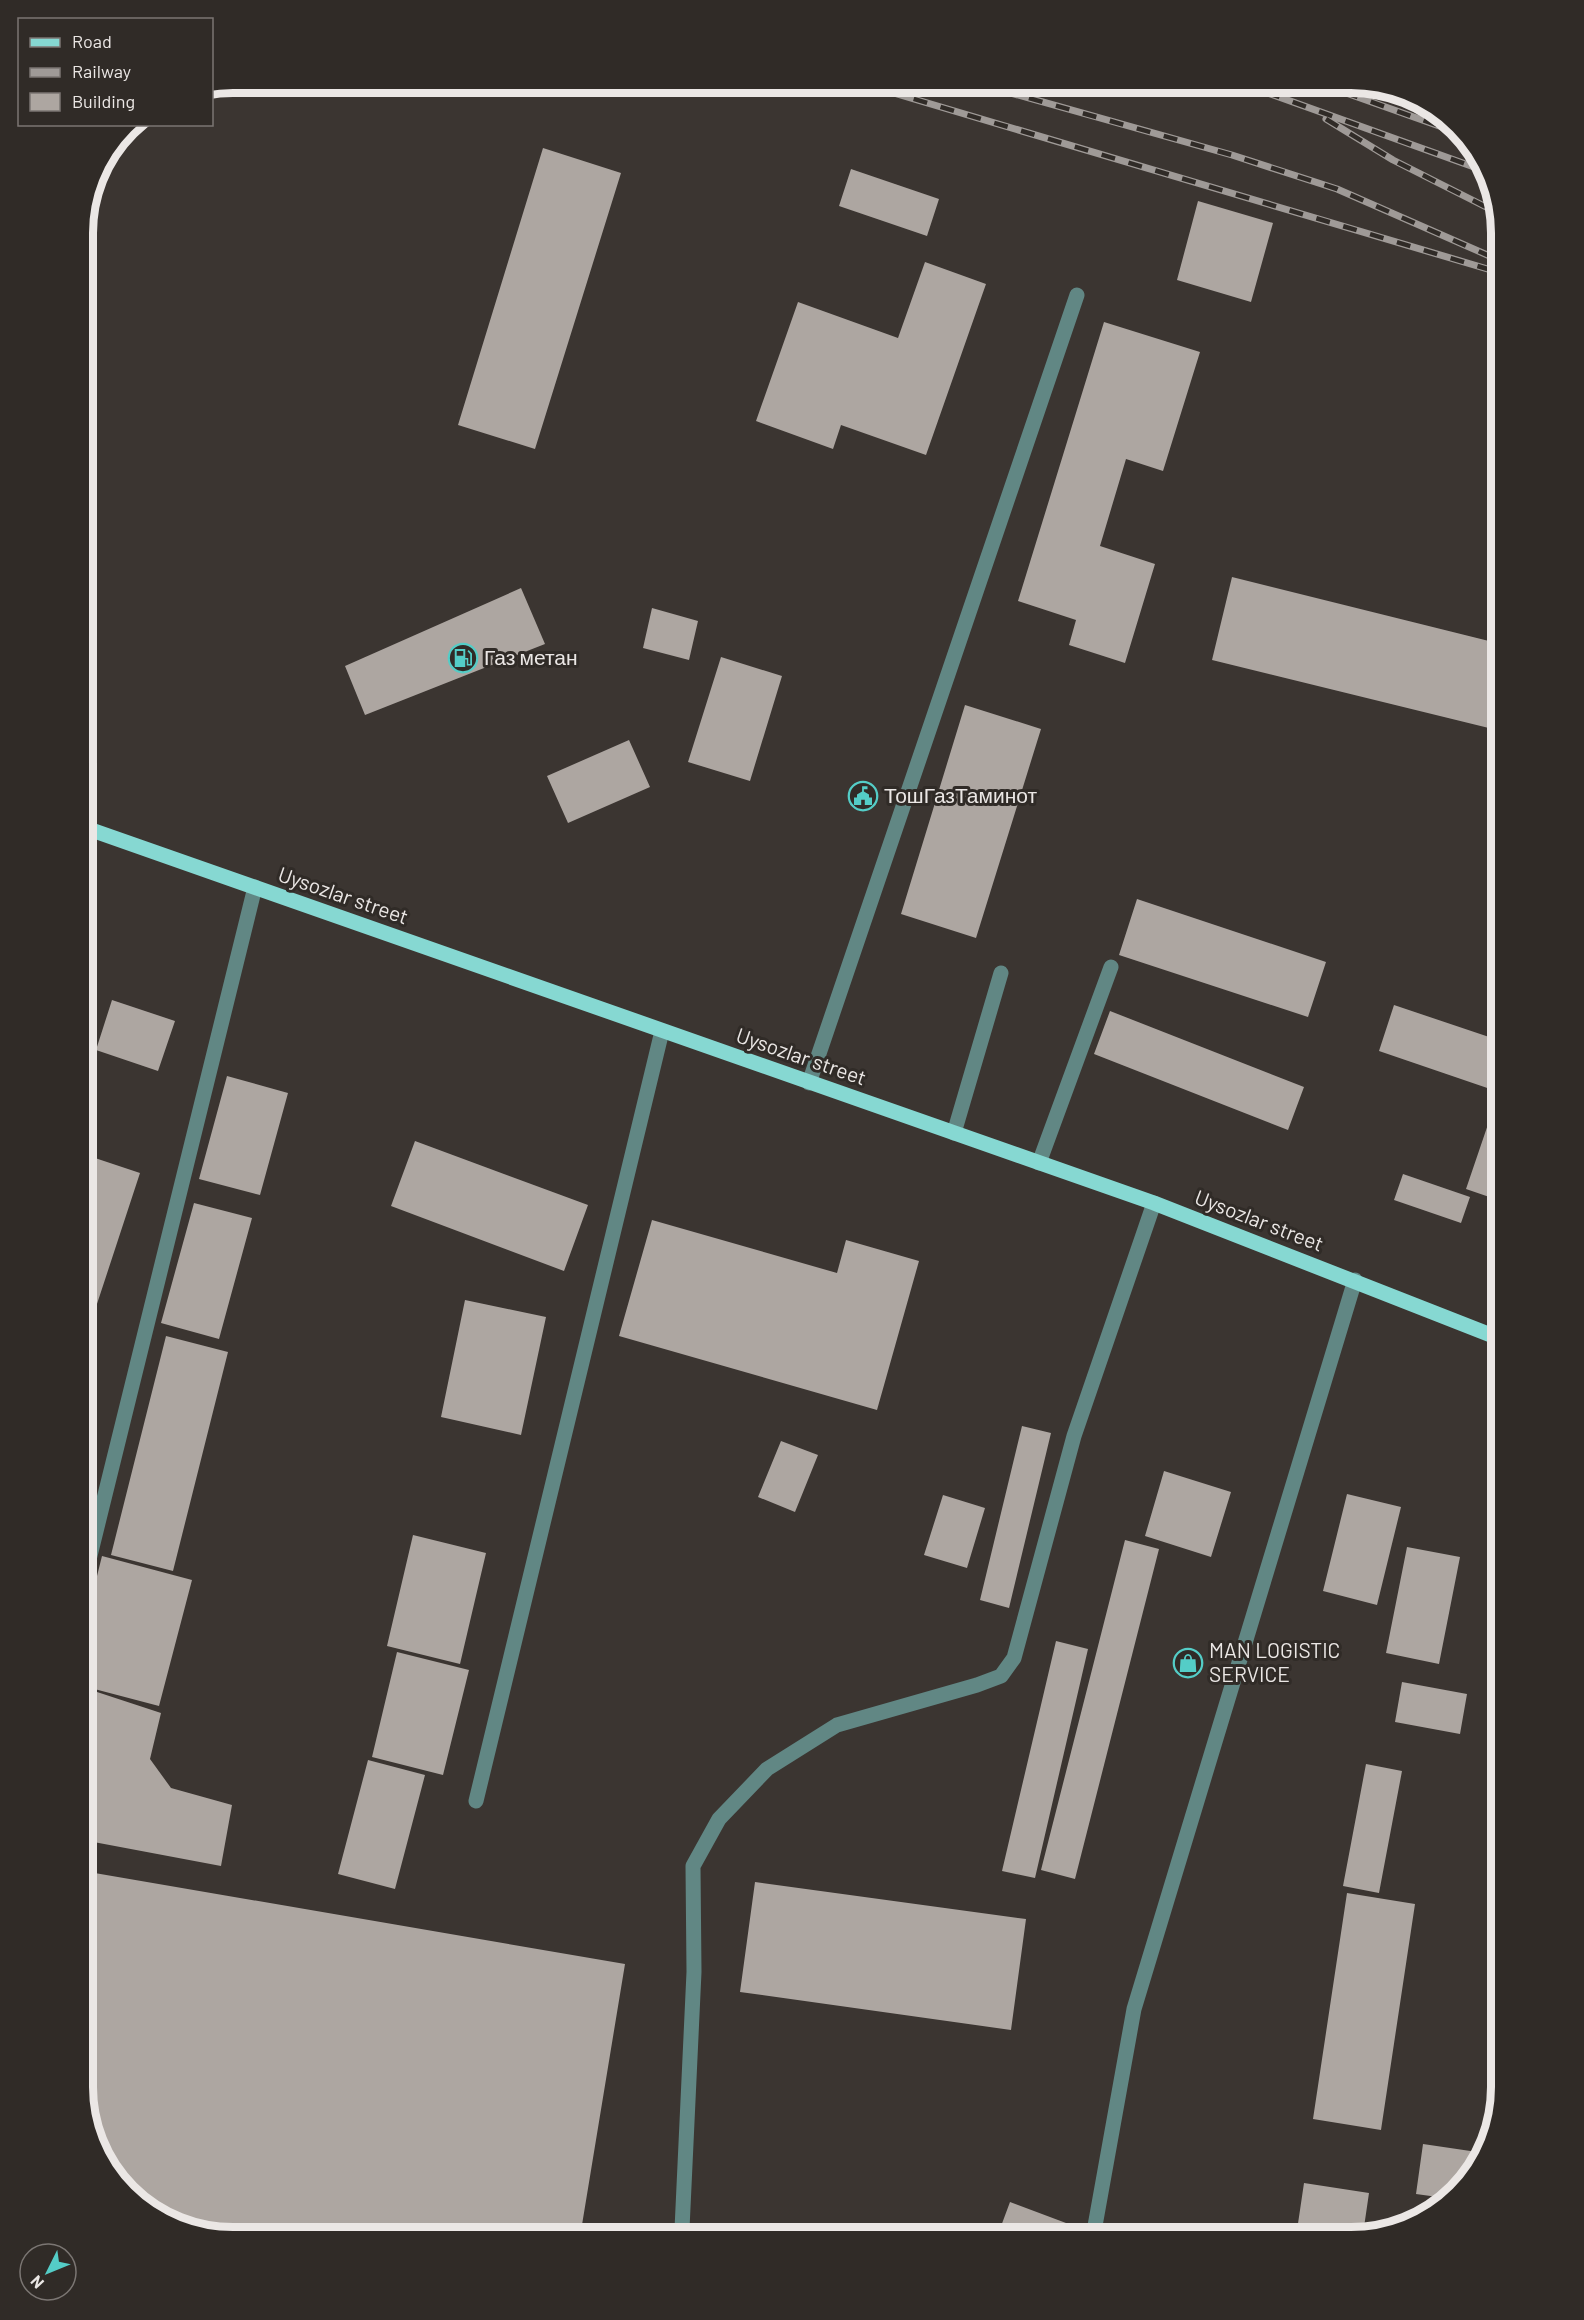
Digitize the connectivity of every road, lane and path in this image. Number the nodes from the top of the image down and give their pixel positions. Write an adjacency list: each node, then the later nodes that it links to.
1 (1077, 295): 7 (street)
2 (93, 830): 3 (main road, Uysozlar street)
3 (255, 887): 6 (main road, Uysozlar street); 13 (street)
4 (1111, 967): 9 (street)
5 (1000, 973): 8 (street)
6 (662, 1031): 7 (main road, Uysozlar street); 14 (street)
7 (809, 1083): 8 (main road, Uysozlar street)
8 (954, 1133): 9 (main road, Uysozlar street)
9 (1039, 1163): 10 (main road, Uysozlar street)
10 (1154, 1203): 11 (main road, Uysozlar street); 15 (street)
11 (1355, 1280): 12 (main road, Uysozlar street); 16 (street)
12 (1491, 1335)
13 (93, 1543)
14 (477, 1800)
15 (682, 2227)
16 (1095, 2227)

